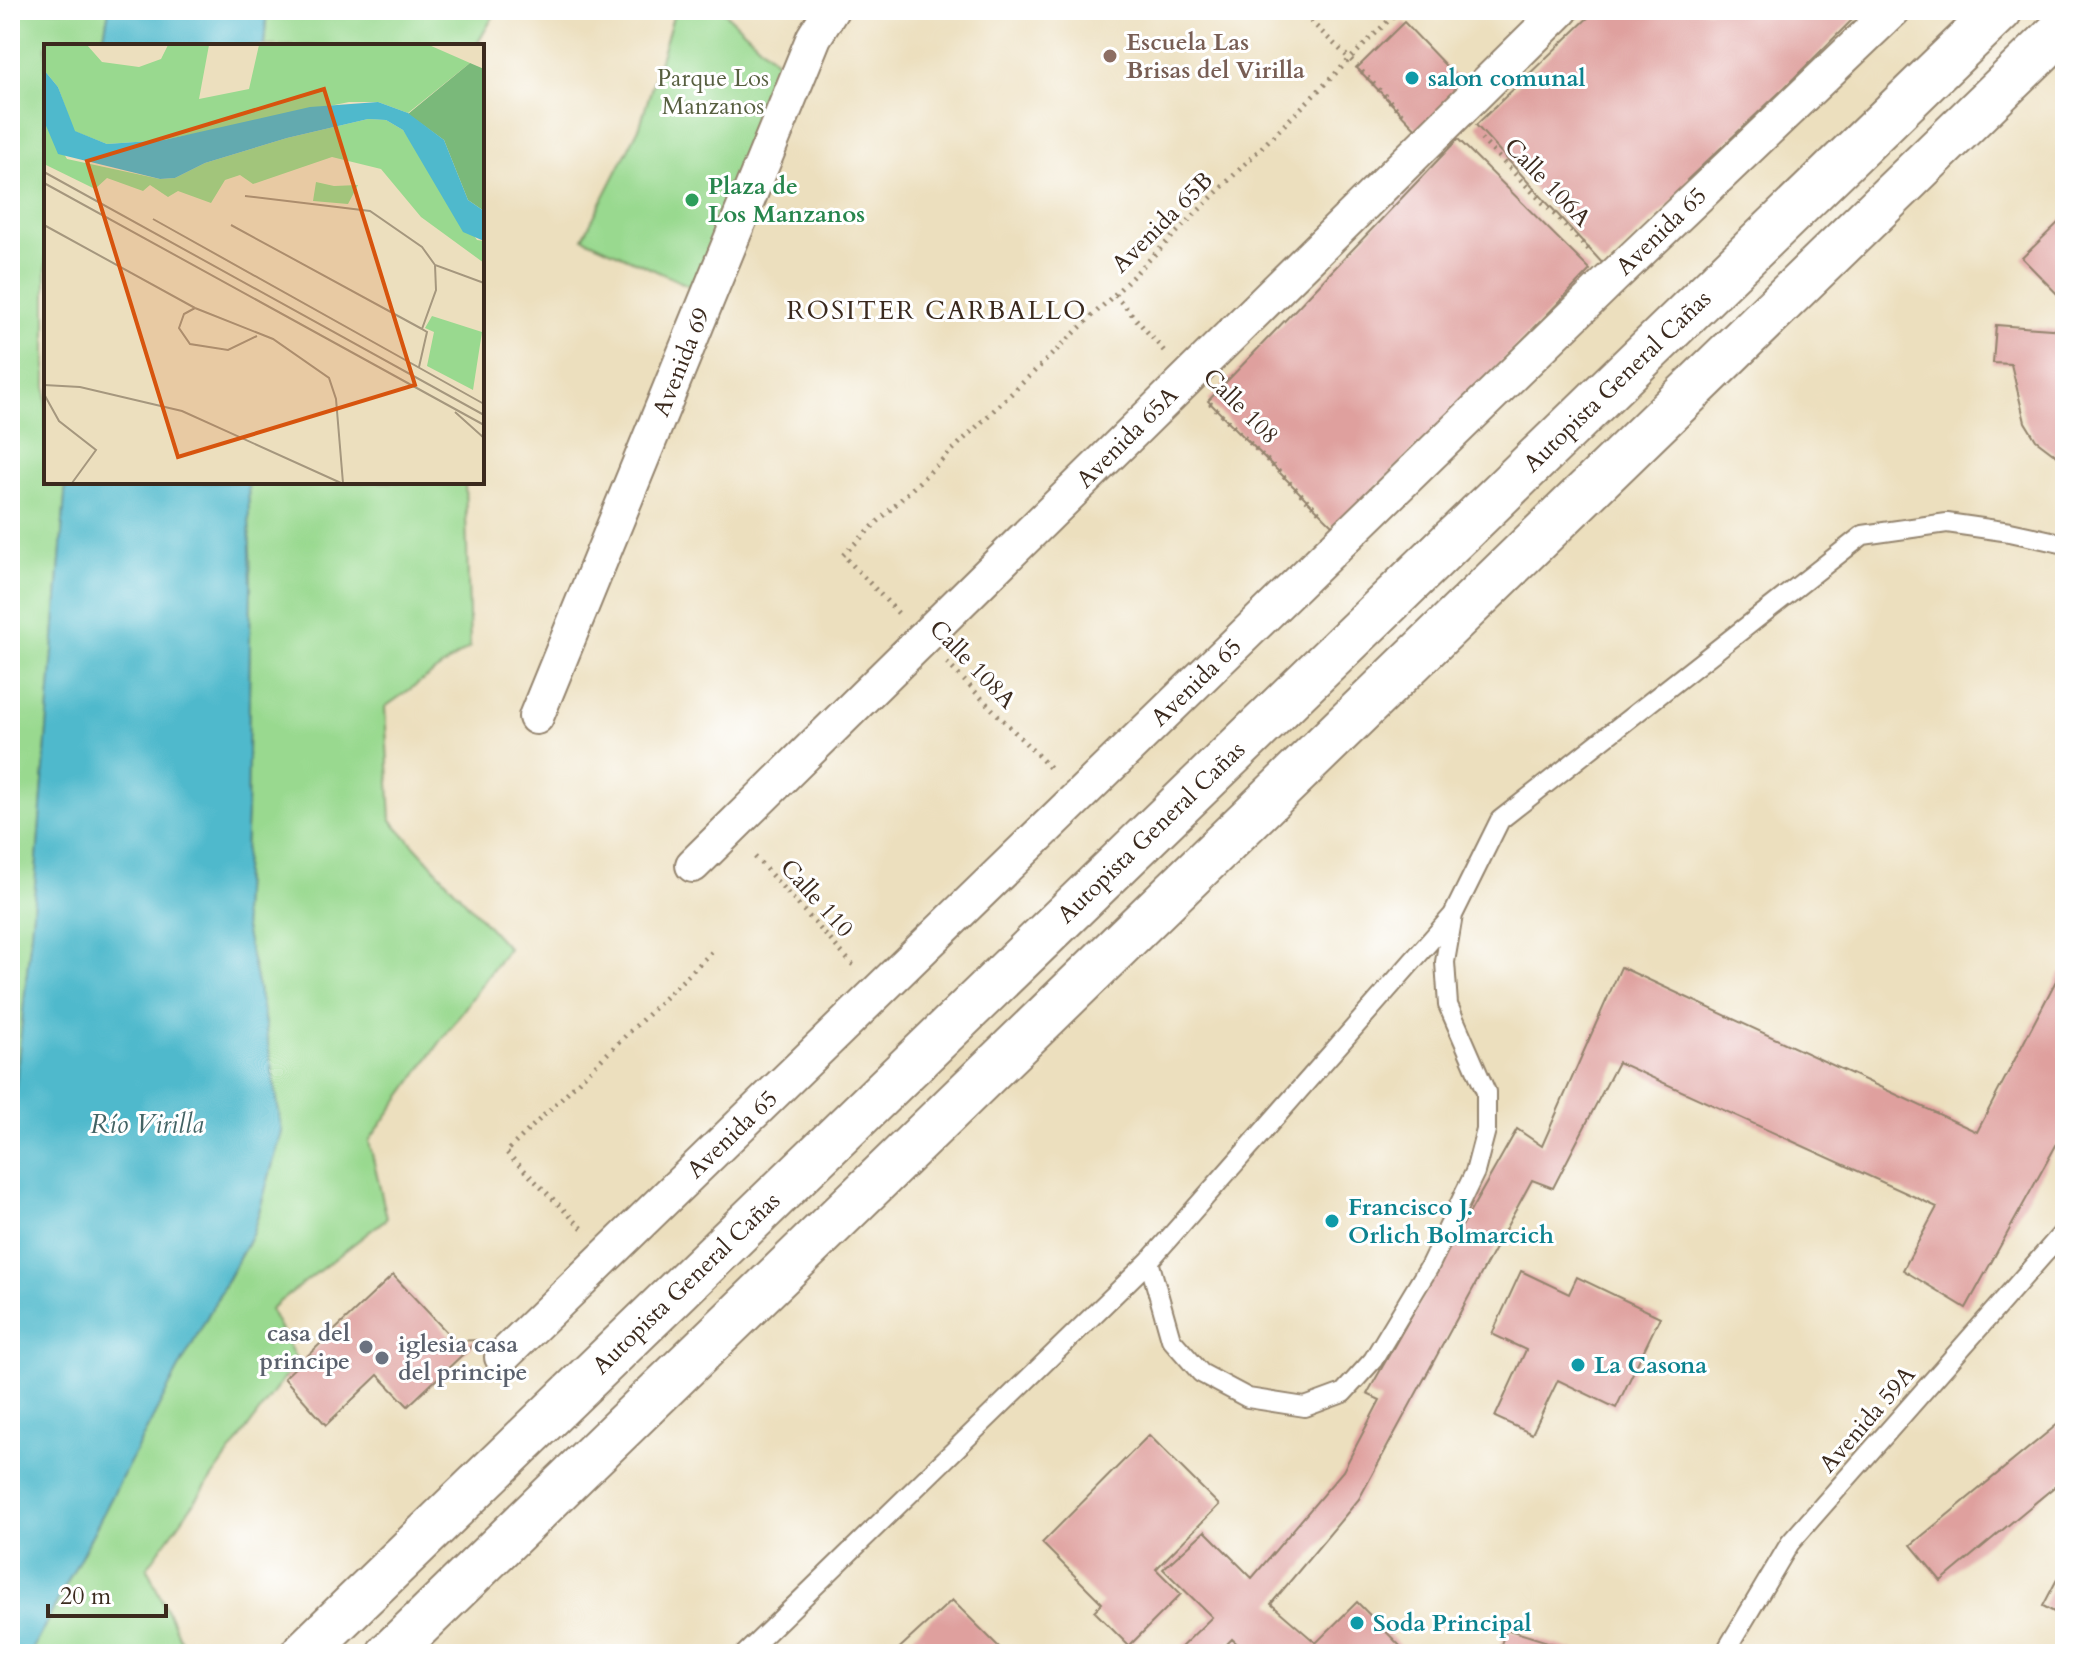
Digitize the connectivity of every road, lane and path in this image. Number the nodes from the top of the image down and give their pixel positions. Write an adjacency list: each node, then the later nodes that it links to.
1 (831, 10): 18 (street, Avenida 69)
2 (1299, 10): 8 (path)
3 (1399, 10): 8 (path, Avenida 65B)
4 (1561, 10): 9 (street, Avenida 65A)
5 (1893, 10): 11 (street, Avenida 65)
6 (2000, 10): 29 (highway, Autopista General Cañas)
7 (2065, 27): 30 (highway)
8 (1351, 60): 10 (path); 12 (path, Avenida 65B)
9 (1456, 113): 10 (street, Avenida 65A); 11 (path, Calle 106A)
10 (1429, 139): 13 (street, Avenida 65A)
11 (1613, 277): 14 (street, Avenida 65)
12 (1114, 295): 13 (path, Calle 108); 16 (path, Avenida 65B)
13 (1187, 378): 14 (path, Calle 108); 17 (street, Avenida 65A)
14 (1345, 538): 19 (street, Avenida 65)
15 (2065, 544): 22 (lane)
16 (843, 555): 17 (path, Calle 108A)
17 (923, 638): 19 (path, Calle 108A); 20 (street, Avenida 65A)
18 (536, 717)
19 (1078, 797): 24 (street, Avenida 65)
20 (730, 829): 21 (street, Avenida 65A); 24 (path, Calle 110)
21 (693, 865)
22 (1453, 915): 27 (lane); 27 (lane)
23 (714, 950): 26 (path)
24 (877, 992): 26 (street, Avenida 65)
25 (2065, 1230): 32 (lane, Avenida 59A)
26 (608, 1254): 28 (street, Avenida 65)
27 (1149, 1261): 31 (lane)
28 (502, 1357)
29 (303, 1654)
30 (389, 1654)
31 (745, 1654)
32 (1724, 1654)

